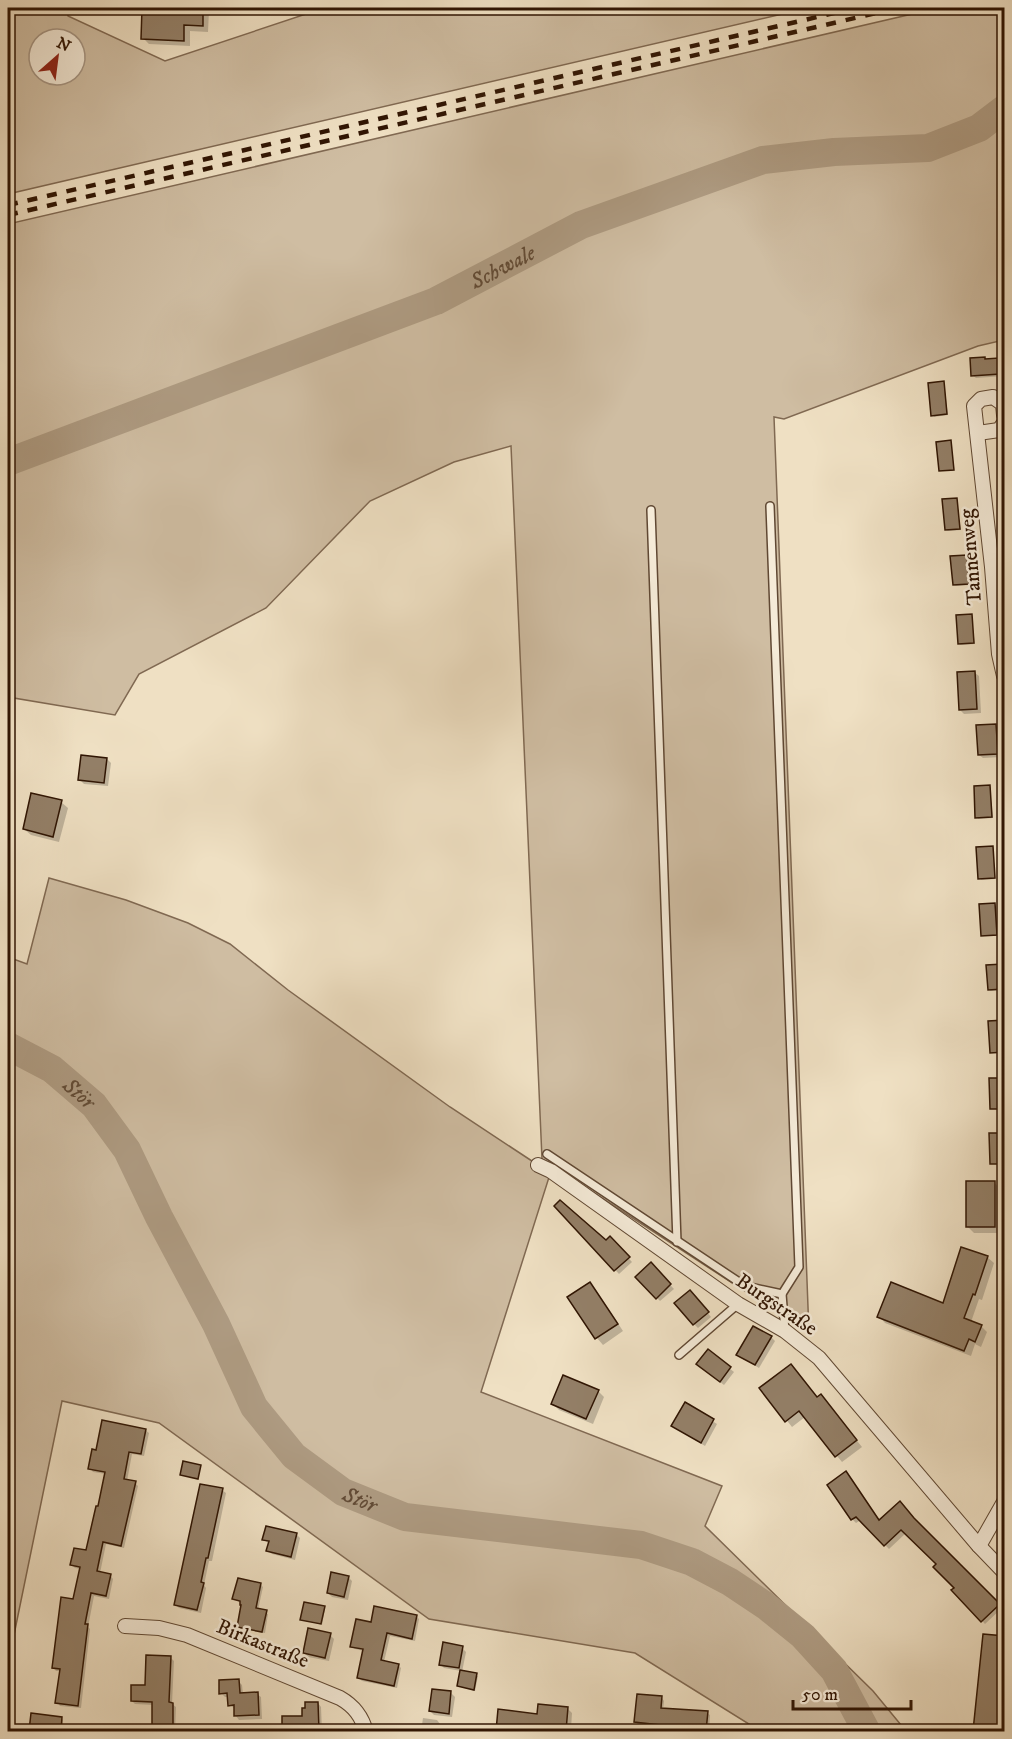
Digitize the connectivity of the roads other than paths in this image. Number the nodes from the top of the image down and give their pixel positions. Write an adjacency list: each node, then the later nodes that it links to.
1 (1005, 415): 3 (street, Tannenweg)
2 (1005, 423): 3 (street)
3 (978, 433): 6 (street, Tannenweg)
4 (770, 506): 10 (lane)
5 (651, 510): 9 (lane)
6 (1005, 676)
7 (547, 1154): 9 (lane)
8 (538, 1165): 11 (street, Burgstraße)
9 (677, 1242): 10 (lane)
10 (782, 1294): 12 (lane)
11 (738, 1304): 12 (street, Burgstraße); 13 (lane)
12 (785, 1331): 15 (street, Burgstraße)
13 (679, 1355)
14 (1005, 1502): 15 (street)
15 (979, 1546): 16 (street, Burgstraße)
16 (1005, 1572)
17 (125, 1626): 18 (street, Birkastraße)
18 (366, 1731)

